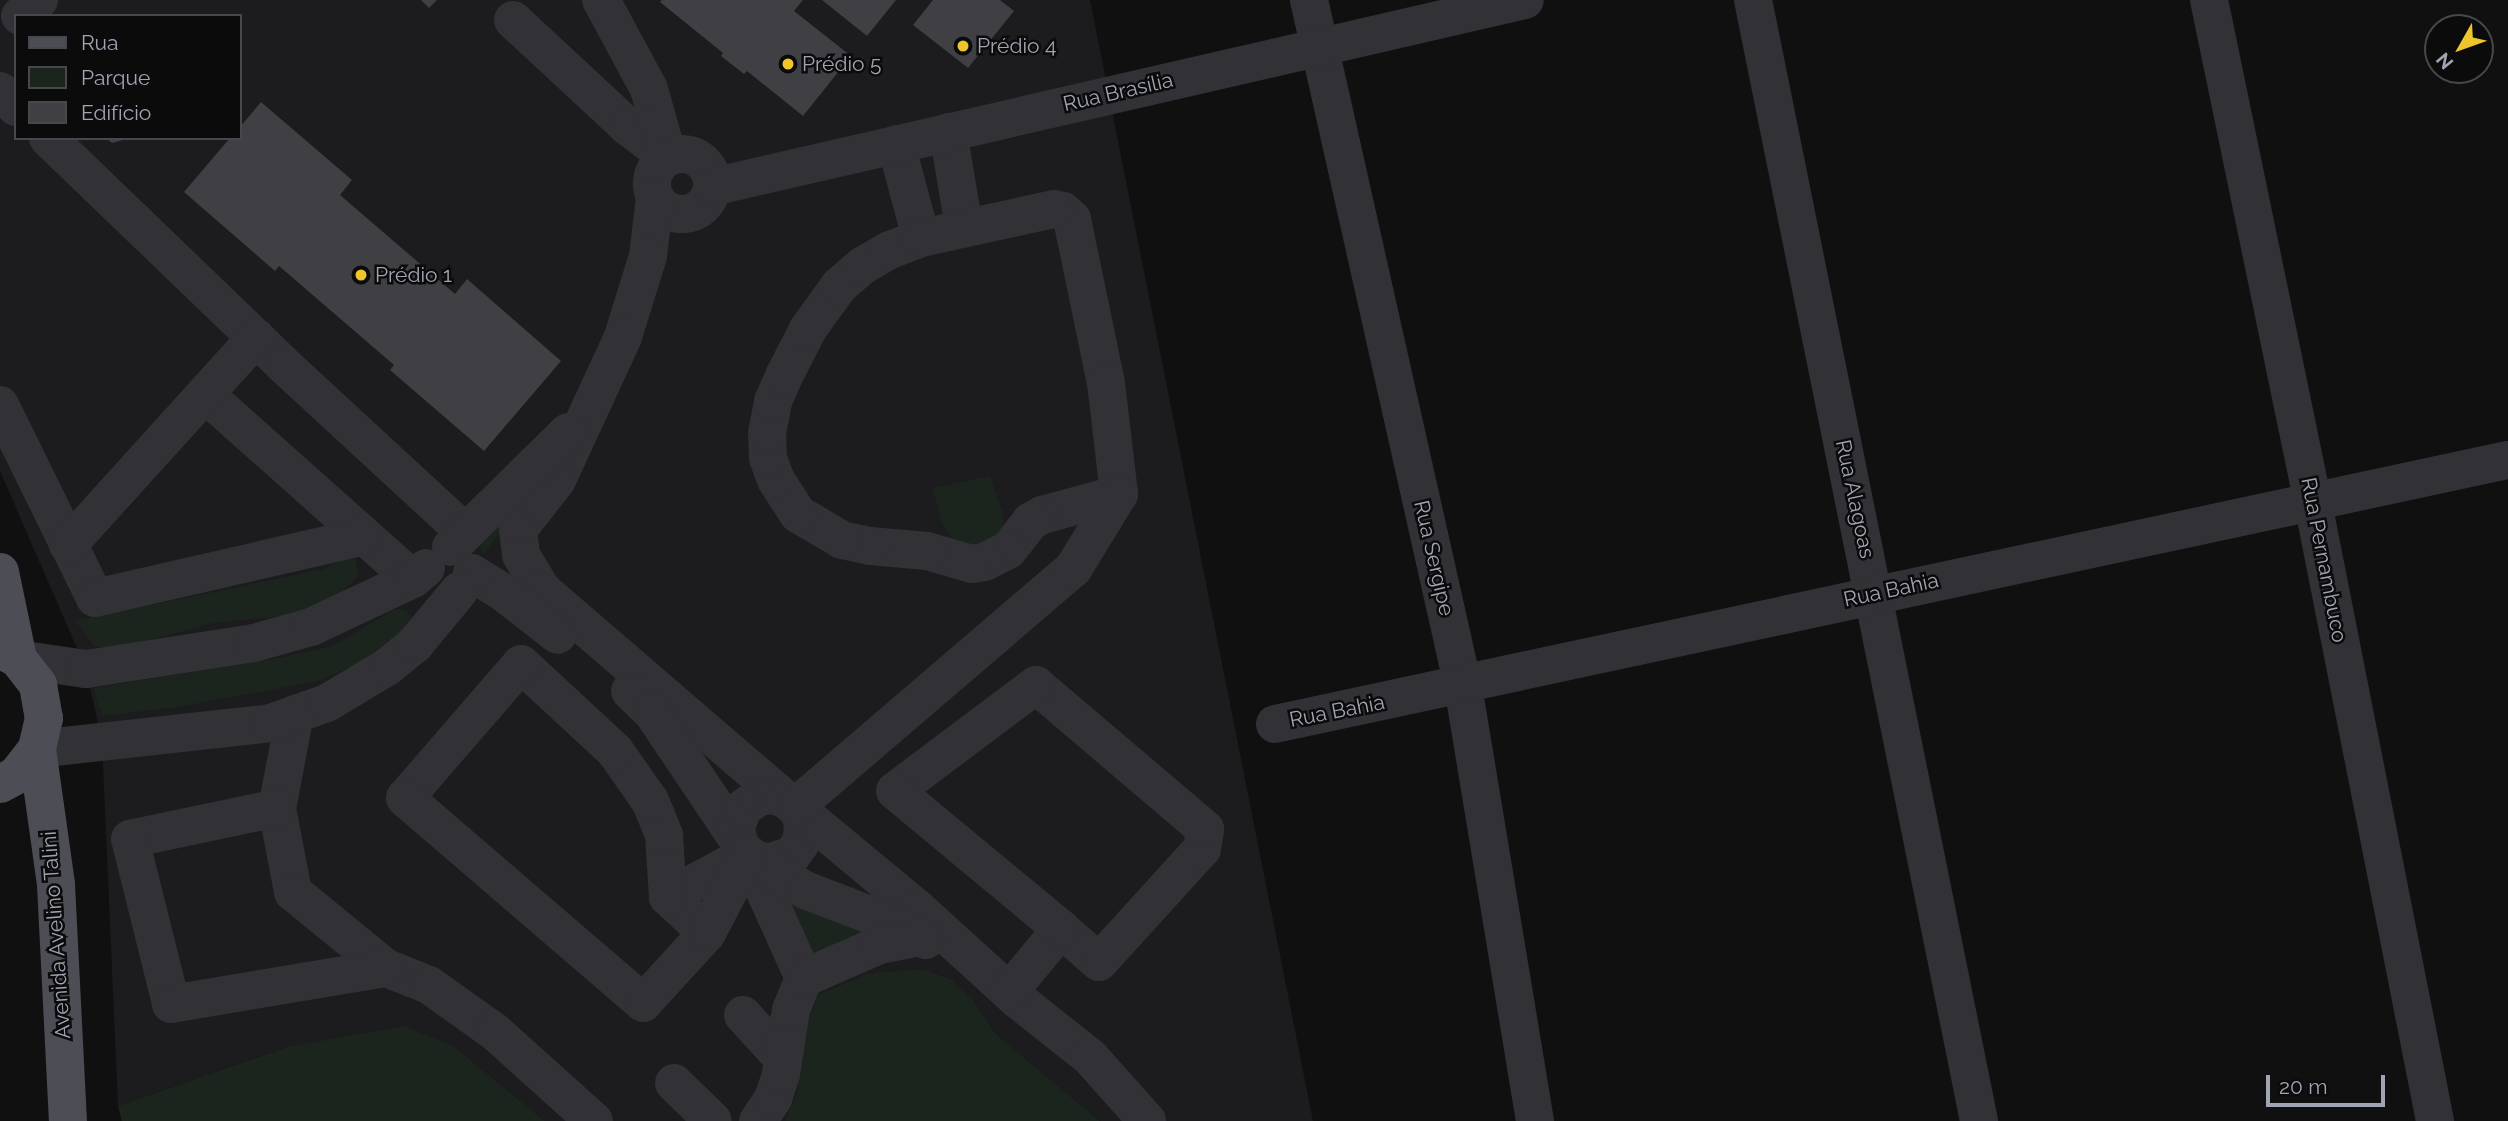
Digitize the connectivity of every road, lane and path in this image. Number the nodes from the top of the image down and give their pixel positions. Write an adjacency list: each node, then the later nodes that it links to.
1 (601, 0): 14 (street)
2 (630, 0): 14 (street)
3 (1309, 0): 10 (street, Rua Sergipe)
4 (1525, 0): 10 (street, Rua Brasília)
5 (1753, 0): 29 (street, Rua Alagoas)
6 (2209, 0): 24 (street, Rua Pernambuco)
7 (14, 20): 9 (street)
8 (513, 20): 14 (street)
9 (0, 33)
10 (1318, 46): 11 (street, Rua Brasília); 31 (street, Rua Sergipe)
11 (948, 132): 13 (street, Rua Brasília); 16 (street)
12 (50, 140): 18 (street)
13 (896, 144): 14 (street, Rua Brasília); 17 (street)
14 (694, 169): 15 (street); 15 (street)
15 (671, 206): 21 (street)
16 (964, 227): 17 (street); 23 (street)
17 (921, 239): 23 (street)
18 (256, 338): 19 (street); 27 (street)
19 (205, 394): 25 (street); 26 (street)
20 (0, 405): 26 (street)
21 (594, 406): 27 (street); 36 (street)
22 (2508, 460): 24 (street, Rua Bahia)
23 (1119, 494): 36 (street)
24 (2313, 503): 29 (street, Rua Bahia); 56 (street, Rua Pernambuco)
25 (362, 537): 26 (street); 27 (street)
26 (68, 545)
27 (448, 565): 30 (street); 32 (street); 38 (street)
28 (0, 572): 30 (main road)
29 (1874, 593): 31 (street, Rua Bahia); 55 (street, Rua Alagoas)
30 (9, 654): 34 (main road)
31 (1463, 686): 33 (street, Rua Bahia); 54 (street, Rua Sergipe)
32 (295, 714): 34 (street); 37 (street)
33 (1275, 724)
34 (37, 749): 35 (main road); 49 (main road, Avenida Avelino Talini)
35 (0, 784)
36 (790, 803): 38 (street); 38 (street); 45 (street)
37 (277, 808): 43 (street); 43 (street)
38 (747, 851): 39 (street); 41 (street); 42 (street); 44 (street)
39 (668, 897): 41 (street); 41 (street)
40 (1061, 929): 40 (street); 45 (street)
41 (707, 933)
42 (920, 937): 44 (street); 45 (street)
43 (386, 968): 50 (street)
44 (804, 978): 47 (street)
45 (998, 983): 53 (street)
46 (743, 1015): 47 (street)
47 (783, 1059): 52 (street)
48 (674, 1083): 51 (street)
49 (68, 1121)
50 (594, 1121)
51 (713, 1121)
52 (758, 1121)
53 (1147, 1121)
54 (1535, 1121)
55 (1979, 1121)
56 (2435, 1121)

